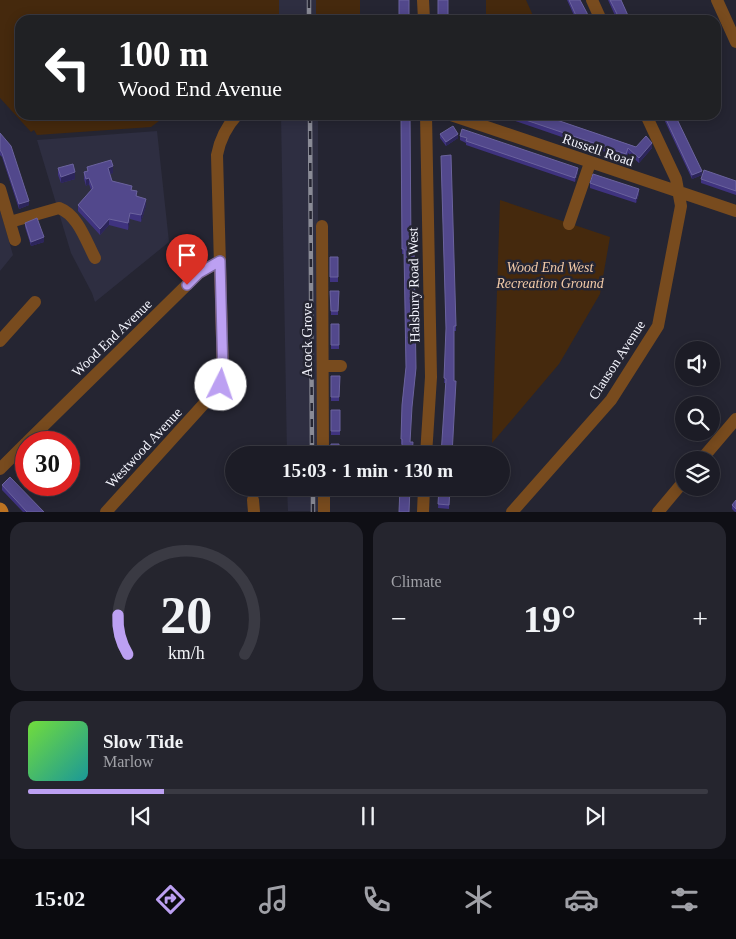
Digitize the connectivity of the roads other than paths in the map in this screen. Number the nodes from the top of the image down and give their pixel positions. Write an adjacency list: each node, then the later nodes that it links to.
1 (424, 0): 4 (street)
2 (592, 0): 5 (street)
3 (717, 0): 6 (street)
4 (424, 15)
5 (599, 15)
6 (736, 42)
7 (232, 120): 20 (street)
8 (426, 120): 28 (street, Halsbury Road West)
9 (465, 120): 11 (street, Russell Road)
10 (648, 120): 13 (street, Clauson Avenue)
11 (590, 163): 13 (street, Russell Road); 16 (street)
12 (0, 189): 15 (street)
13 (679, 193): 14 (street, Russell Road); 38 (street, Clauson Avenue)
14 (736, 212)
15 (10, 222): 18 (street); 19 (street)
16 (568, 224)
17 (322, 226): 23 (street, Acock Grove)
18 (15, 240)
19 (95, 258)
20 (220, 261): 26 (street, Wood End Avenue); 35 (street, Westwood Avenue)
21 (35, 302): 22 (street)
22 (0, 341)
23 (323, 366): 24 (street); 27 (street, Acock Grove)
24 (341, 366)
25 (736, 419): 29 (street)
26 (38, 431)
27 (323, 446)
28 (427, 446)
29 (709, 451)
30 (15, 454): 31 (street, Wood End Avenue)
31 (0, 469)
32 (675, 492): 39 (street)
33 (324, 496): 36 (street)
34 (424, 496): 37 (street)
35 (106, 512)
36 (324, 512)
37 (423, 512)
38 (512, 512)
39 (658, 512)

